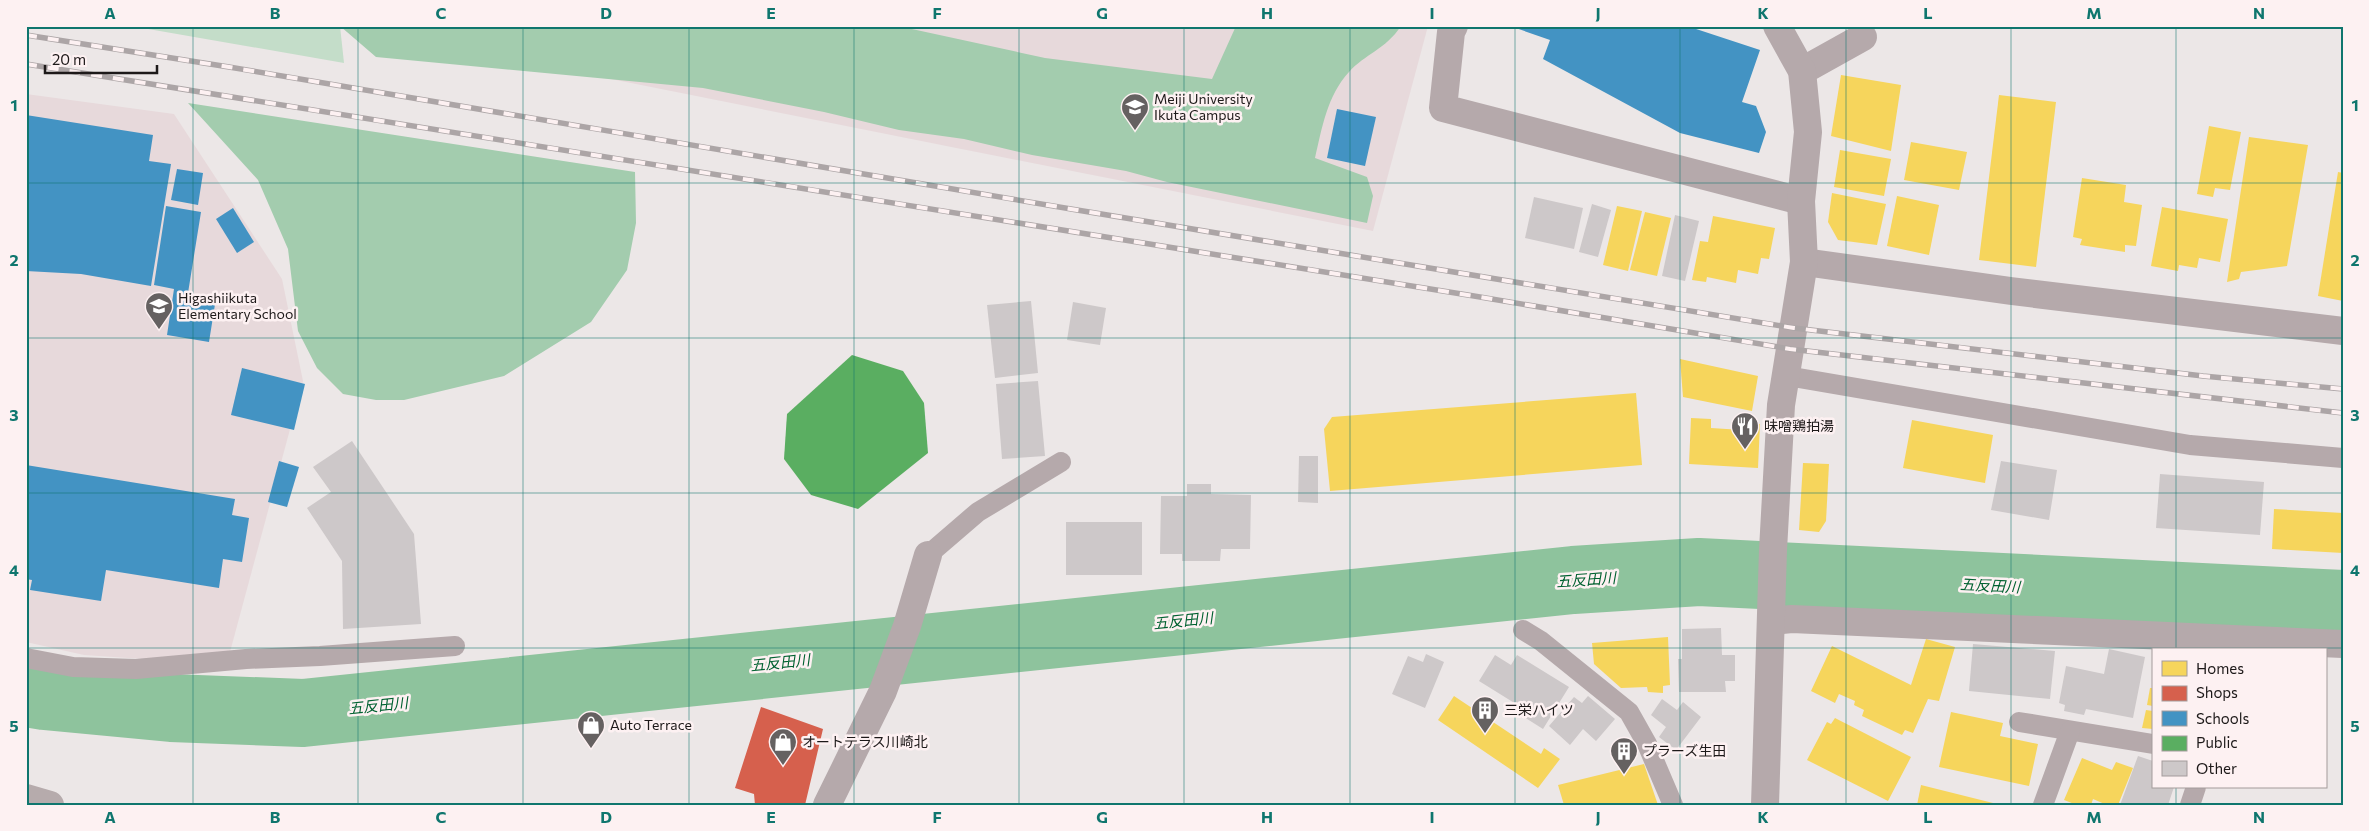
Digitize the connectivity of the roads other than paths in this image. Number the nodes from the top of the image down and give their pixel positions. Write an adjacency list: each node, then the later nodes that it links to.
1 (1454, 26): 5 (street)
2 (1777, 26): 4 (street)
3 (1862, 32): 4 (street)
4 (1802, 71): 5 (street)
5 (1801, 201): 6 (street)
6 (1804, 262): 7 (street); 8 (street)
7 (2343, 331)
8 (1787, 376): 9 (lane); 12 (street)
9 (2343, 458)
10 (1061, 462): 11 (lane)
11 (928, 555): 24 (street)
12 (1771, 612): 15 (street); 26 (street)
13 (1523, 630): 25 (lane)
14 (2343, 644): 15 (street)
15 (2234, 645)
16 (455, 646): 17 (lane)
17 (26, 658)
18 (2019, 722): 19 (lane)
19 (2070, 731): 20 (lane); 27 (lane)
20 (2152, 744)
21 (2196, 788): 28 (lane)
22 (26, 798): 23 (main road)
23 (50, 805)
24 (827, 805)
25 (1673, 805)
26 (1765, 805)
27 (2043, 805)
28 (2190, 805)

